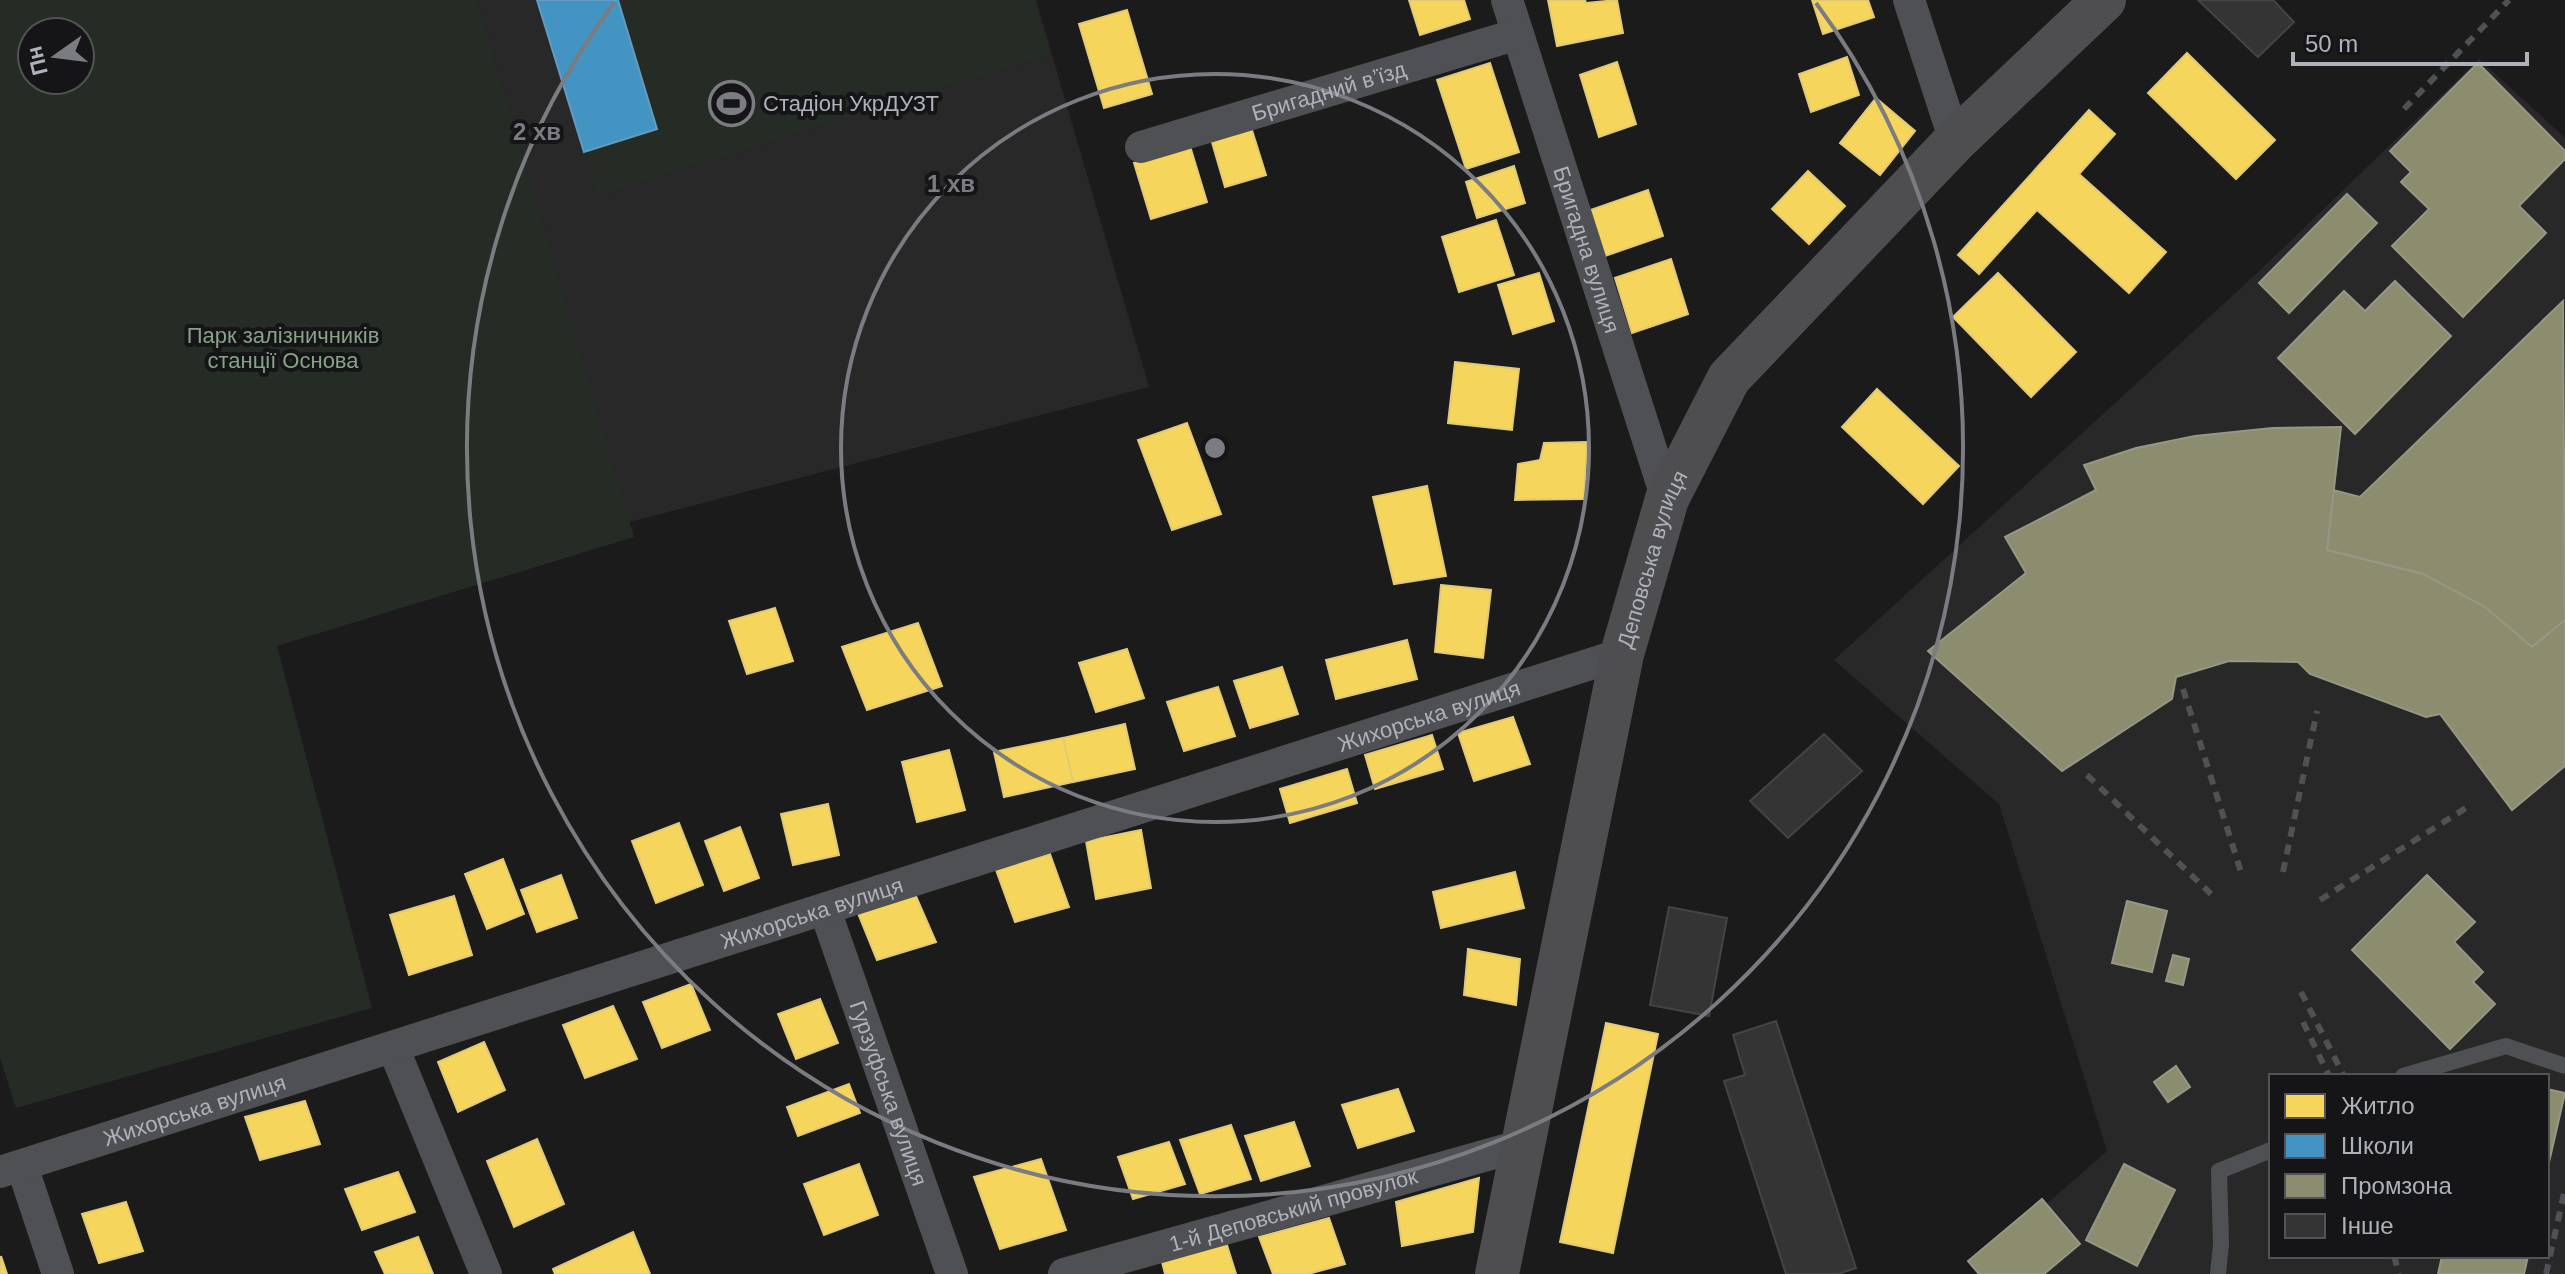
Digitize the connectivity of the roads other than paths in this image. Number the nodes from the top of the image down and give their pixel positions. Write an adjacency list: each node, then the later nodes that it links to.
1 (1507, 0): 4 (street, Бригадна вулиця)
2 (1909, 0): 5 (street)
3 (2104, 0): 5 (main road, Деповська вулиця)
4 (1518, 34): 6 (street, Бригадний в’їзд); 7 (street, Бригадна вулиця)
5 (1955, 141): 7 (main road, Деповська вулиця)
6 (1141, 147)
7 (1667, 499): 8 (main road, Деповська вулиця)
8 (1622, 654): 9 (street, Жихорська вулиця); 13 (main road, Деповська вулиця)
9 (825, 910): 10 (street, Жихорська вулиця); 18 (street, Гурзуфська вулиця)
10 (393, 1047): 15 (street, Жихорська вулиця); 17 (street)
11 (2565, 1066): 12 (lane)
12 (2410, 1074)
13 (1523, 1145): 19 (street, 1-й Деповський провулок); 20 (main road, Деповська вулиця)
14 (2269, 1151): 21 (lane)
15 (11, 1169): 16 (street)
16 (58, 1274)
17 (486, 1274)
18 (952, 1274)
19 (1064, 1274)
20 (1497, 1274)
21 (2218, 1274)

